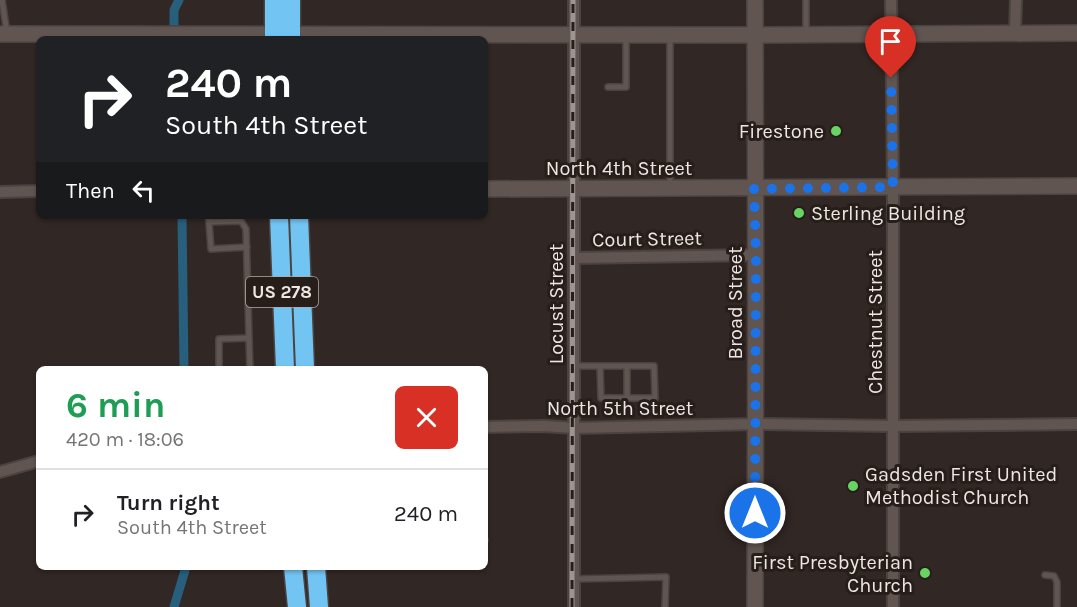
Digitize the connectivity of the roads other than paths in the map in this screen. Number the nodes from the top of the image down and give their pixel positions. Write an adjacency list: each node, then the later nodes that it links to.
1 (2, 0): 11 (lane)
2 (274, 0): 19 (highway)
3 (291, 0): 20 (highway)
4 (574, 0): 14 (street, Locust Street)
5 (755, 0): 16 (main road, Broad Street)
6 (806, 0): 17 (lane)
7 (891, 0): 13 (street, Chestnut Street)
8 (1016, 0): 9 (street)
9 (1015, 33): 10 (main road); 13 (main road)
10 (1077, 33)
11 (4, 34): 18 (main road)
12 (670, 34): 15 (main road); 16 (main road); 27 (lane)
13 (891, 34): 17 (main road); 24 (street, Chestnut Street)
14 (574, 35): 15 (main road); 21 (main road); 26 (street, Locust Street)
15 (626, 35): 22 (lane)
16 (755, 35): 17 (main road); 28 (main road, Broad Street)
17 (806, 35)
18 (190, 36)
19 (283, 36)
20 (283, 36)
21 (428, 36)
22 (608, 87)
23 (1077, 186): 24 (main road, North 4th Street)
24 (893, 187): 28 (main road, North 4th Street); 48 (street, Chestnut Street)
25 (488, 189): 26 (main road, North 4th Street)
26 (574, 189): 27 (main road, North 4th Street); 36 (street, Locust Street)
27 (670, 189): 28 (main road, North 4th Street)
28 (754, 189): 35 (main road, Broad Street)
29 (0, 192): 30 (street)
30 (36, 192)
31 (209, 219): 34 (lane); 34 (lane)
32 (279, 219): 40 (highway, US 278)
33 (299, 219): 41 (highway, US 278)
34 (246, 247): 37 (lane)
35 (756, 255): 36 (street, Court Street); 46 (main road, Broad Street)
36 (574, 258): 42 (street, Locust Street)
37 (249, 338): 38 (lane); 39 (lane)
38 (219, 366)
39 (250, 366)
40 (285, 366)
41 (305, 366)
42 (574, 366): 43 (lane); 50 (street, Locust Street)
43 (600, 366): 44 (lane); 45 (lane)
44 (627, 366): 45 (lane); 45 (lane)
45 (627, 398)
46 (755, 424): 48 (street, North 5th Street); 50 (street, North 5th Street); 61 (main road, Broad Street)
47 (1077, 424): 48 (street, North 5th Street)
48 (893, 426): 62 (street, Chestnut Street)
49 (488, 427): 50 (street, North 5th Street)
50 (574, 428): 56 (street, Locust Street)
51 (36, 462): 52 (street)
52 (0, 472)
53 (293, 570): 57 (highway)
54 (316, 570): 58 (highway)
55 (1045, 575): 63 (lane)
56 (574, 579): 59 (street, Locust Street); 60 (lane)
57 (297, 607)
58 (319, 607)
59 (574, 607)
60 (665, 607)
61 (755, 607)
62 (893, 607)
63 (1057, 607)

